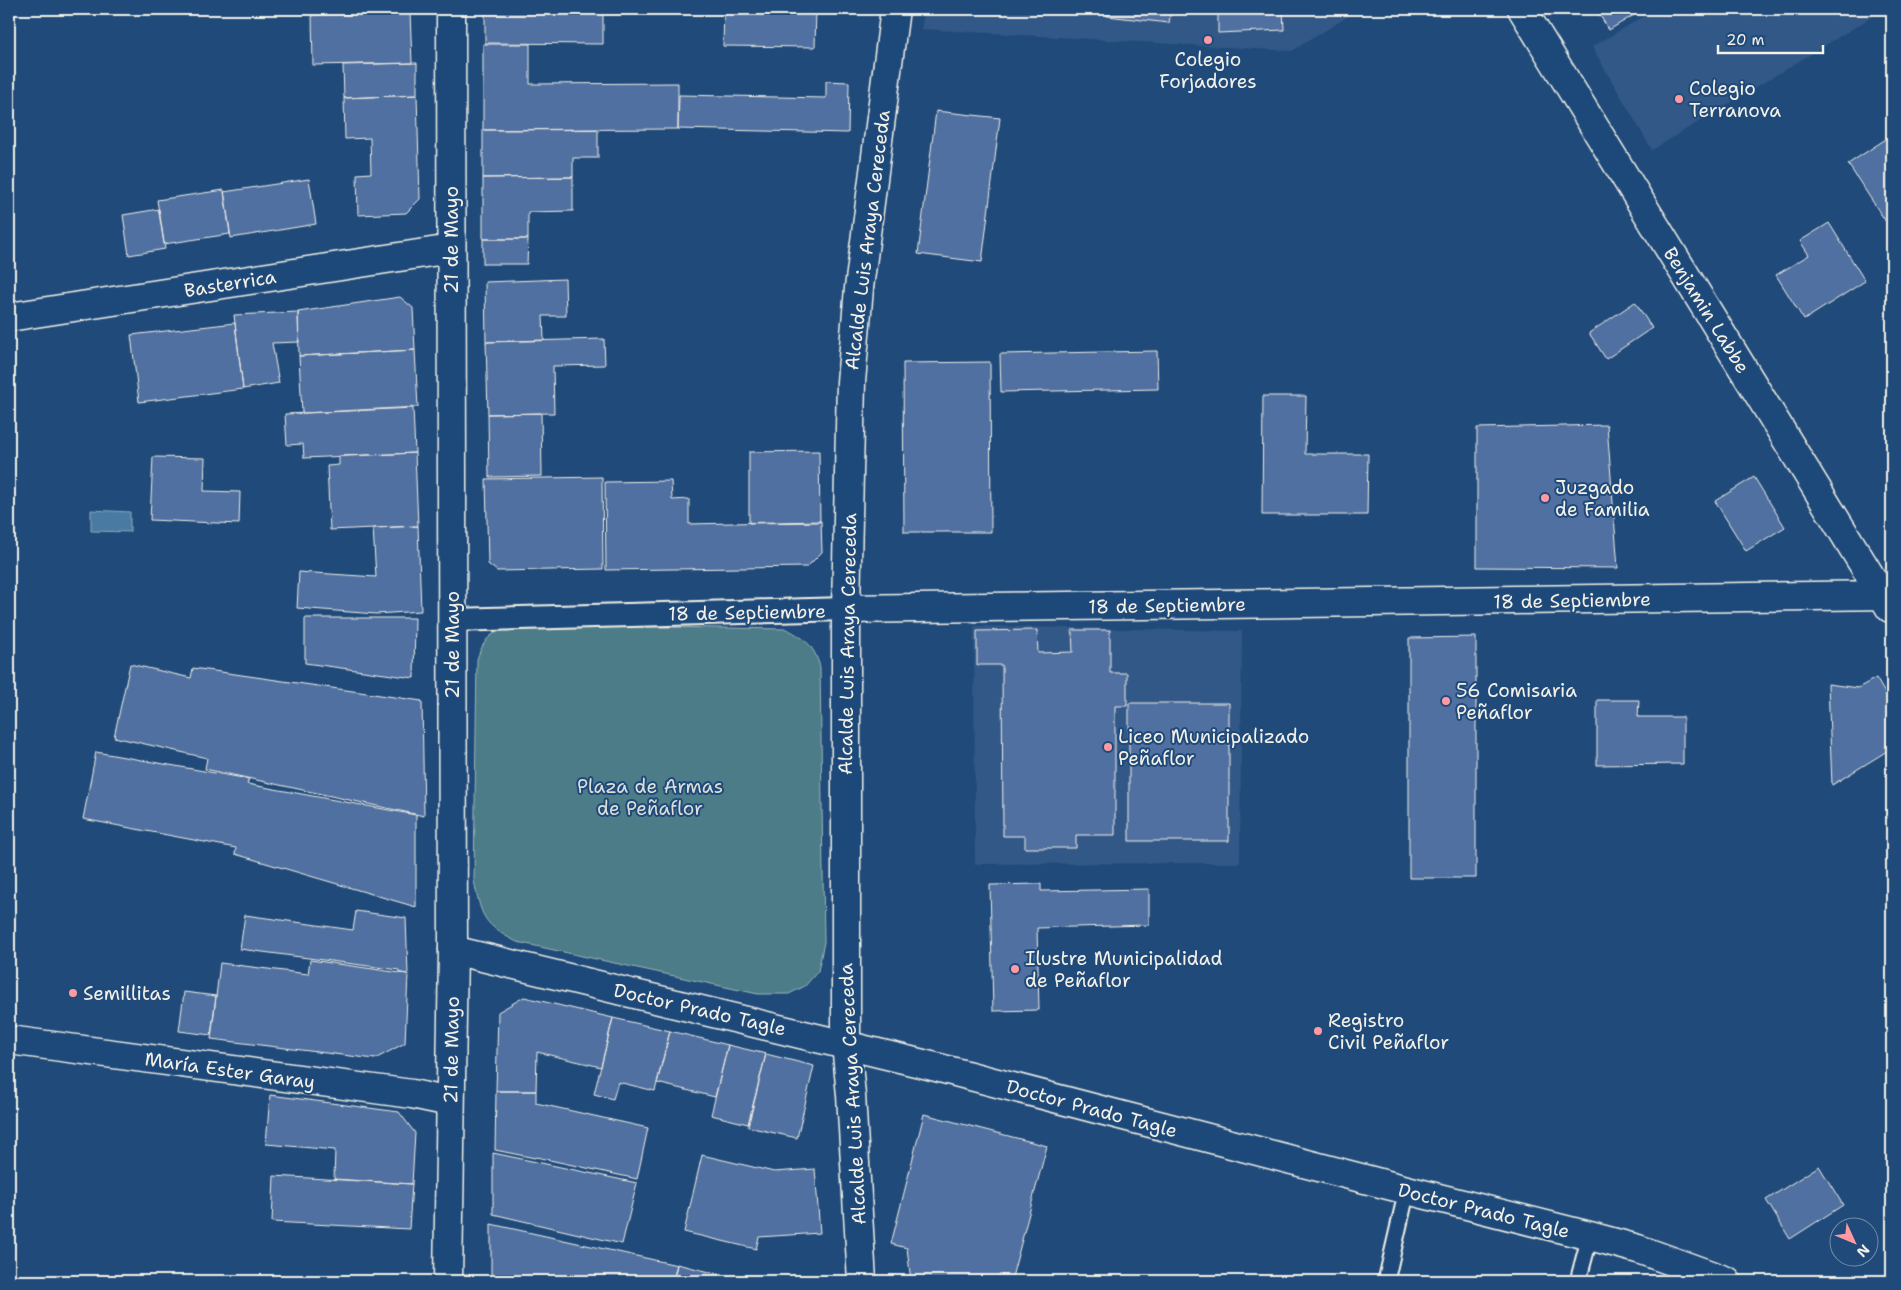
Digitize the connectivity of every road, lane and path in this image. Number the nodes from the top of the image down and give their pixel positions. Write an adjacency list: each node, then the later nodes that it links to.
1 (451, 9): 4 (street, 21 de Mayo)
2 (895, 9): 7 (street, Alcalde Luis Araya Cereceda)
3 (1532, 12): 6 (street, Benjamin Labbe)
4 (451, 249): 5 (street, Basterrica); 8 (street, 21 de Mayo)
5 (9, 316)
6 (1889, 601): 7 (street, 18 de Septiembre)
7 (846, 609): 8 (street, 18 de Septiembre); 11 (street, Alcalde Luis Araya Cereceda)
8 (452, 620): 9 (street, 21 de Mayo)
9 (453, 950): 11 (street, Doctor Prado Tagle); 12 (street, 21 de Mayo)
10 (9, 1040): 12 (street, María Ester Garay)
11 (846, 1044): 13 (street, Doctor Prado Tagle); 16 (street, Alcalde Luis Araya Cereceda)
12 (450, 1102): 15 (street, 21 de Mayo)
13 (1407, 1190): 14 (street, Doctor Prado Tagle); 17 (lane)
14 (1590, 1236): 18 (lane); 19 (street, Doctor Prado Tagle)
15 (448, 1281)
16 (862, 1281)
17 (1386, 1281)
18 (1578, 1281)
19 (1727, 1281)

